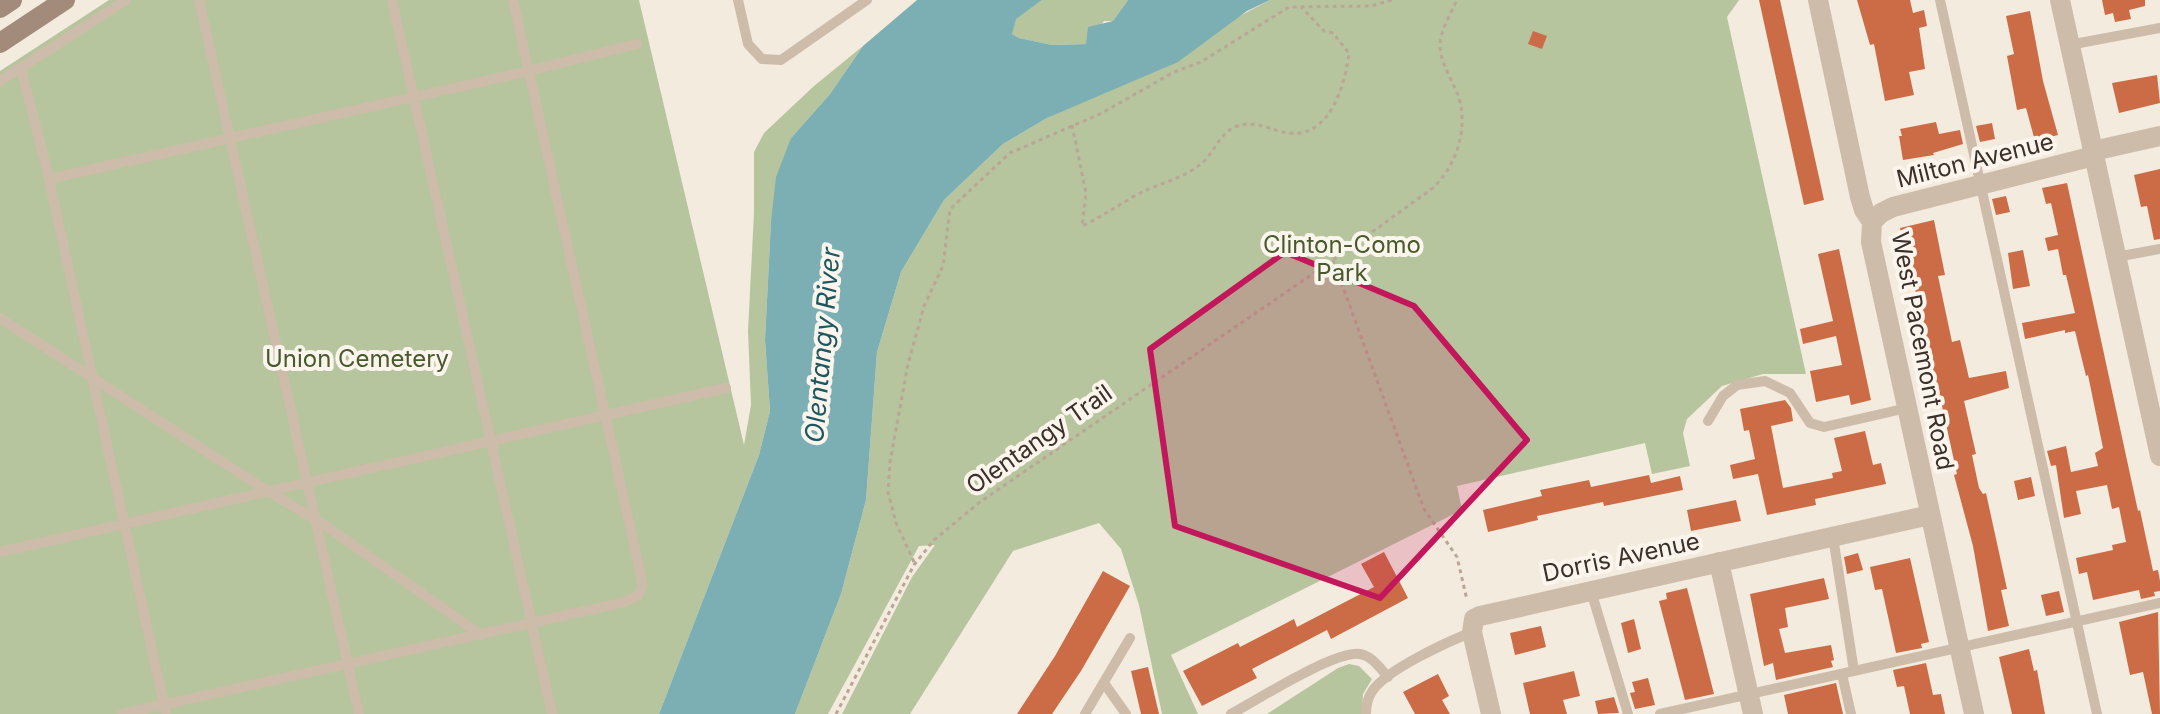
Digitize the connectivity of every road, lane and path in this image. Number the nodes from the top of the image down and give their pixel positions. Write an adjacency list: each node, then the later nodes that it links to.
1 (12, 0): 15 (main road)
2 (65, 0): 17 (main road)
3 (126, 0): 20 (lane)
4 (199, 0): 26 (lane)
5 (392, 0): 23 (lane)
6 (513, 0): 21 (lane)
7 (738, 0): 8 (lane)
8 (867, 0)
9 (1392, 0): 14 (path)
10 (1457, 0): 33 (path, Olentangy Trail)
11 (1818, 0): 30 (street, West Pacemont Road)
12 (1940, 0): 29 (lane)
13 (2060, 0): 19 (street)
14 (1301, 7): 24 (path); 24 (path)
15 (0, 8)
16 (2160, 28): 19 (lane)
17 (0, 43)
18 (637, 44): 21 (lane)
19 (2069, 45): 27 (street)
20 (21, 68): 22 (lane); 28 (lane)
21 (529, 71): 23 (lane); 38 (lane)
22 (0, 81)
23 (413, 97): 26 (lane); 40 (lane)
24 (1072, 125): 50 (path)
25 (2160, 136): 27 (street, Milton Avenue)
26 (231, 138): 28 (lane); 42 (lane)
27 (2093, 154): 29 (street, Milton Avenue); 32 (street)
28 (49, 179): 35 (lane)
29 (1980, 185): 30 (street, Milton Avenue); 53 (lane)
30 (1872, 222): 37 (street, West Pacemont Road)
31 (2160, 249): 32 (lane)
32 (2116, 257): 41 (street)
33 (1333, 260): 50 (path, Olentangy Trail); 55 (path)
34 (0, 318): 35 (lane)
35 (91, 377): 43 (lane); 46 (lane)
36 (726, 388): 38 (lane)
37 (1907, 408): 39 (lane); 44 (street, West Pacemont Road)
38 (606, 415): 40 (lane); 54 (lane)
39 (1708, 421)
40 (490, 441): 42 (lane); 54 (lane)
41 (2160, 456)
42 (307, 483): 43 (lane); 45 (lane)
43 (269, 492): 45 (lane); 46 (lane)
44 (1930, 515): 47 (street, Dorris Avenue); 58 (street, West Pacemont Road)
45 (317, 521): 56 (lane); 59 (lane)
46 (124, 524): 48 (lane); 65 (lane)
47 (1833, 537): 49 (street, Dorris Avenue); 60 (lane)
48 (0, 552)
49 (1719, 562): 51 (street, Dorris Avenue); 64 (street)
50 (915, 563): 69 (path, Olentangy Trail)
51 (1591, 591): 55 (street, Dorris Avenue); 75 (lane)
52 (2160, 603): 53 (lane)
53 (2076, 622): 58 (lane); 79 (lane)
54 (531, 624): 56 (lane); 68 (lane)
55 (1476, 624): 62 (lane, Dorris Avenue); 74 (street)
56 (481, 635): 59 (lane)
57 (1130, 638): 63 (lane)
58 (1960, 648): 60 (lane); 78 (street, West Pacemont Road)
59 (347, 665): 65 (lane); 67 (lane)
60 (1854, 671): 61 (lane)
61 (1842, 674): 64 (lane); 77 (lane)
62 (1388, 677): 72 (lane); 73 (lane, Dorris Avenue)
63 (1104, 683): 70 (lane); 71 (lane)
64 (1751, 704): 76 (lane)
65 (165, 709): 66 (lane)
66 (122, 714)
67 (359, 714)
68 (552, 714)
69 (836, 714)
70 (1085, 714)
71 (1126, 714)
72 (1231, 714)
73 (1366, 714)
74 (1491, 714)
75 (1628, 714)
76 (1660, 714)
77 (1851, 714)
78 (1974, 714)
79 (2097, 714)

